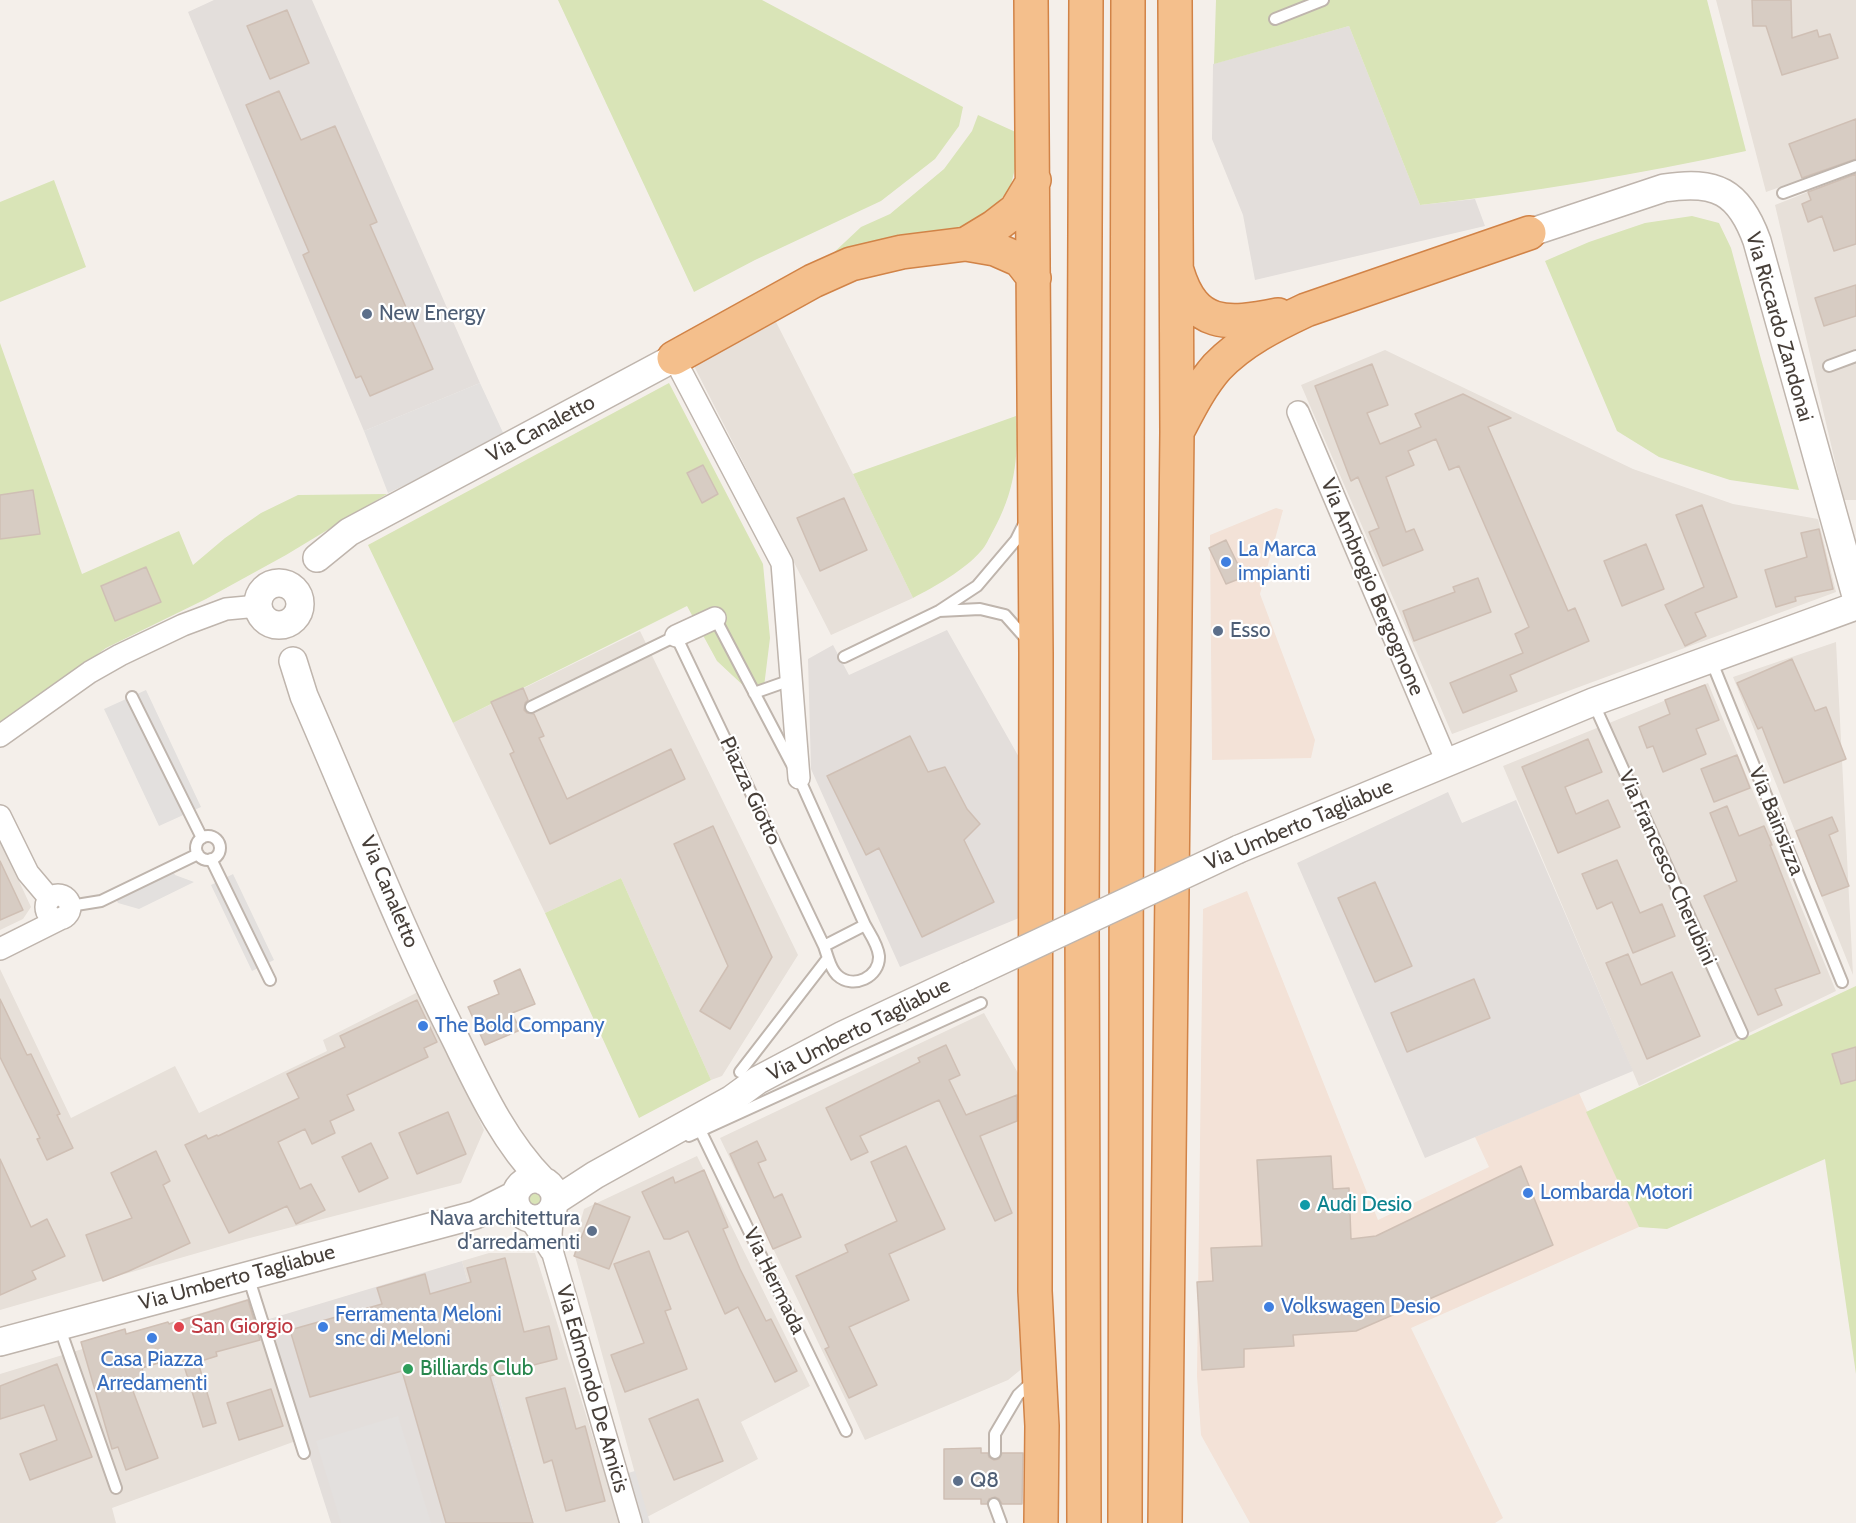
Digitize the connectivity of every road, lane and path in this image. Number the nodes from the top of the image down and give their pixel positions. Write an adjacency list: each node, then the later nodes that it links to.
1 (1031, 0): 8 (highway)
2 (1086, 0): 70 (highway)
3 (1128, 0): 71 (highway)
4 (1175, 0): 12 (highway)
5 (1323, 0): 6 (lane)
6 (1275, 19)
7 (1856, 166): 9 (lane)
8 (1034, 180): 11 (highway); 13 (highway)
9 (1783, 194)
10 (1530, 233): 14 (highway); 22 (street, Via Riccardo Zandonai)
11 (966, 244): 13 (highway); 16 (highway)
12 (1175, 262): 14 (highway); 19 (highway)
13 (1034, 278): 20 (highway)
14 (1306, 310): 19 (highway)
15 (1856, 356): 17 (lane)
16 (674, 358): 21 (street, Via Canaletto); 33 (street)
17 (1828, 366)
18 (1298, 412): 39 (street, Via Ambrogio Bergognone)
19 (1177, 432): 72 (highway)
20 (1034, 502): 26 (lane); 29 (highway)
21 (317, 558): 23 (street, Via Canaletto); 25 (street, Via Canaletto)
22 (1856, 596)
23 (266, 604): 25 (street); 25 (street); 32 (street, Via Canaletto); 38 (street)
24 (1856, 606): 31 (street, Via Umberto Tagliabue)
25 (299, 608): 32 (street, Via Canaletto)
26 (939, 611): 29 (lane); 30 (lane)
27 (715, 618): 28 (street); 34 (lane)
28 (676, 636): 37 (lane); 47 (lane, Piazza Giotto)
29 (1036, 653): 61 (highway)
30 (844, 657)
31 (1711, 659): 36 (street, Via Umberto Tagliabue); 51 (lane, Via Bainsizza)
32 (293, 661): 57 (street, Via Canaletto)
33 (792, 680): 34 (lane); 40 (street)
34 (754, 693): 40 (lane)
35 (132, 698): 42 (lane)
36 (1593, 702): 39 (street, Via Umberto Tagliabue); 53 (lane, Via Francesco Cherubini)
37 (531, 707)
38 (0, 736)
39 (1447, 762): 54 (street, Via Umberto Tagliabue, bridge)
40 (799, 778): 46 (lane)
41 (0, 816): 45 (street)
42 (202, 838): 43 (lane); 44 (lane)
43 (198, 854): 44 (lane); 45 (lane)
44 (212, 859): 50 (lane)
45 (60, 907): 48 (street)
46 (865, 925): 47 (lane); 49 (lane)
47 (824, 946): 49 (lane)
48 (0, 949)
49 (828, 958): 54 (lane)
50 (270, 980)
51 (1842, 982)
52 (981, 1003): 54 (lane, Via Umberto Tagliabue)
53 (1742, 1033)
54 (756, 1084): 55 (lane, Via Umberto Tagliabue); 56 (street, Via Umberto Tagliabue)
55 (701, 1131): 56 (lane, Via Umberto Tagliabue); 62 (lane, Via Hermada)
56 (597, 1173): 57 (street, Via Umberto Tagliabue)
57 (536, 1199): 58 (street, Via Umberto Tagliabue); 67 (street, Via Edmondo De Amicis)
58 (248, 1276): 59 (street, Via Umberto Tagliabue); 63 (lane)
59 (59, 1326): 60 (street, Via Umberto Tagliabue); 65 (lane)
60 (0, 1342)
61 (1040, 1374): 64 (lane); 69 (highway)
62 (846, 1431)
63 (304, 1453)
64 (995, 1453)
65 (116, 1488)
66 (994, 1504): 68 (lane)
67 (631, 1523)
68 (1001, 1523)
69 (1041, 1523)
70 (1084, 1523)
71 (1125, 1523)
72 (1165, 1523)

